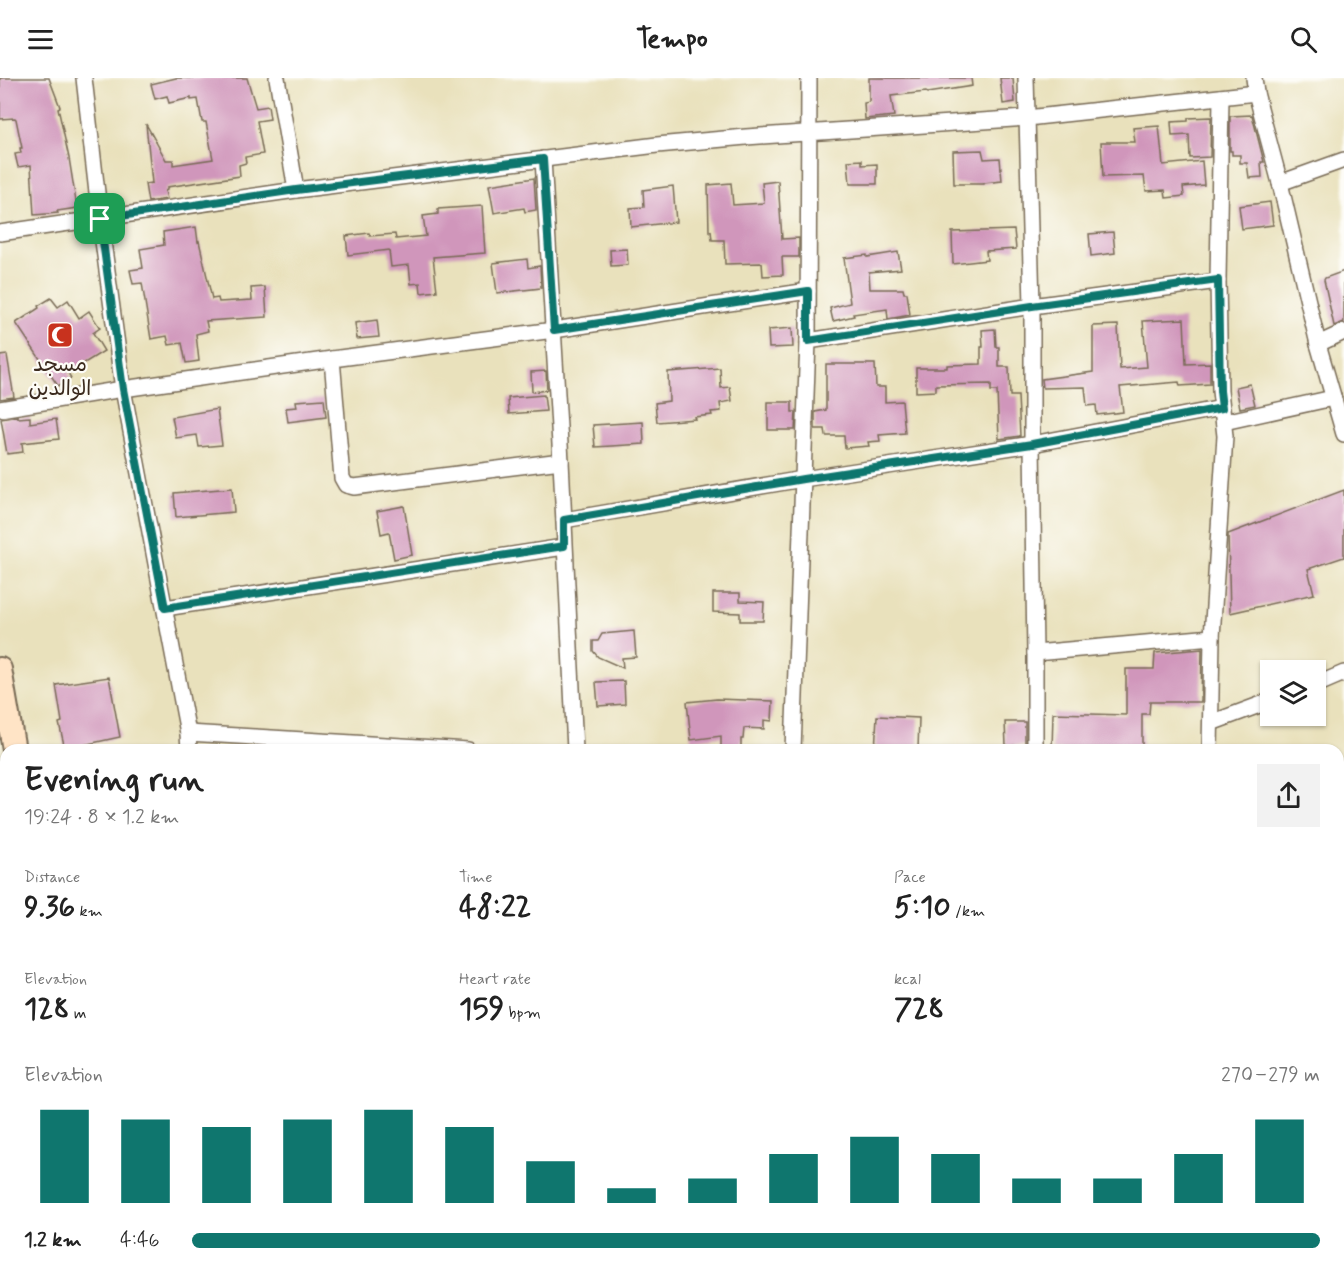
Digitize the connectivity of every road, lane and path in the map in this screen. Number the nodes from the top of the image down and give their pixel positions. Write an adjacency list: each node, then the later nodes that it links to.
1 (84, 78): 13 (street)
2 (277, 78): 12 (street)
3 (809, 78): 8 (street)
4 (1026, 78): 7 (street)
5 (1255, 85): 6 (street); 11 (street)
6 (1221, 97): 7 (street); 15 (street)
7 (1027, 118): 8 (street); 17 (street)
8 (809, 133): 9 (street); 16 (street)
9 (543, 159): 12 (street); 18 (street)
10 (1344, 160): 11 (street)
11 (1280, 183): 21 (street)
12 (296, 190): 13 (street)
13 (100, 219): 14 (street); 23 (street)
14 (0, 233)
15 (1218, 280): 17 (street); 26 (street)
16 (808, 291): 18 (street); 20 (street)
17 (1032, 306): 20 (street); 28 (street)
18 (554, 330): 22 (street); 29 (street)
19 (1344, 332): 21 (street)
20 (808, 341): 30 (street)
21 (1318, 344): 24 (street)
22 (332, 359): 23 (street); 29 (street)
23 (123, 389): 25 (street); 33 (street)
24 (1333, 398): 26 (street); 27 (street)
25 (0, 409)
26 (1223, 415): 28 (street); 34 (street)
27 (1344, 434)
28 (1032, 444): 30 (street); 35 (street)
29 (561, 460): 31 (street)
30 (803, 479): 31 (street); 46 (street)
31 (564, 520): 32 (street)
32 (564, 546): 33 (street); 45 (street)
33 (165, 608): 41 (street)
34 (1212, 637): 35 (street); 40 (street)
35 (1035, 653): 47 (street)
36 (0, 669): 42 (street)
37 (1344, 673): 38 (street)
38 (1326, 681)
39 (1260, 705): 40 (street)
40 (1211, 723): 48 (street)
41 (188, 733): 43 (street); 44 (street)
42 (13, 744)
43 (189, 744)
44 (368, 744)
45 (575, 744)
46 (793, 744)
47 (1035, 744)
48 (1209, 744)

